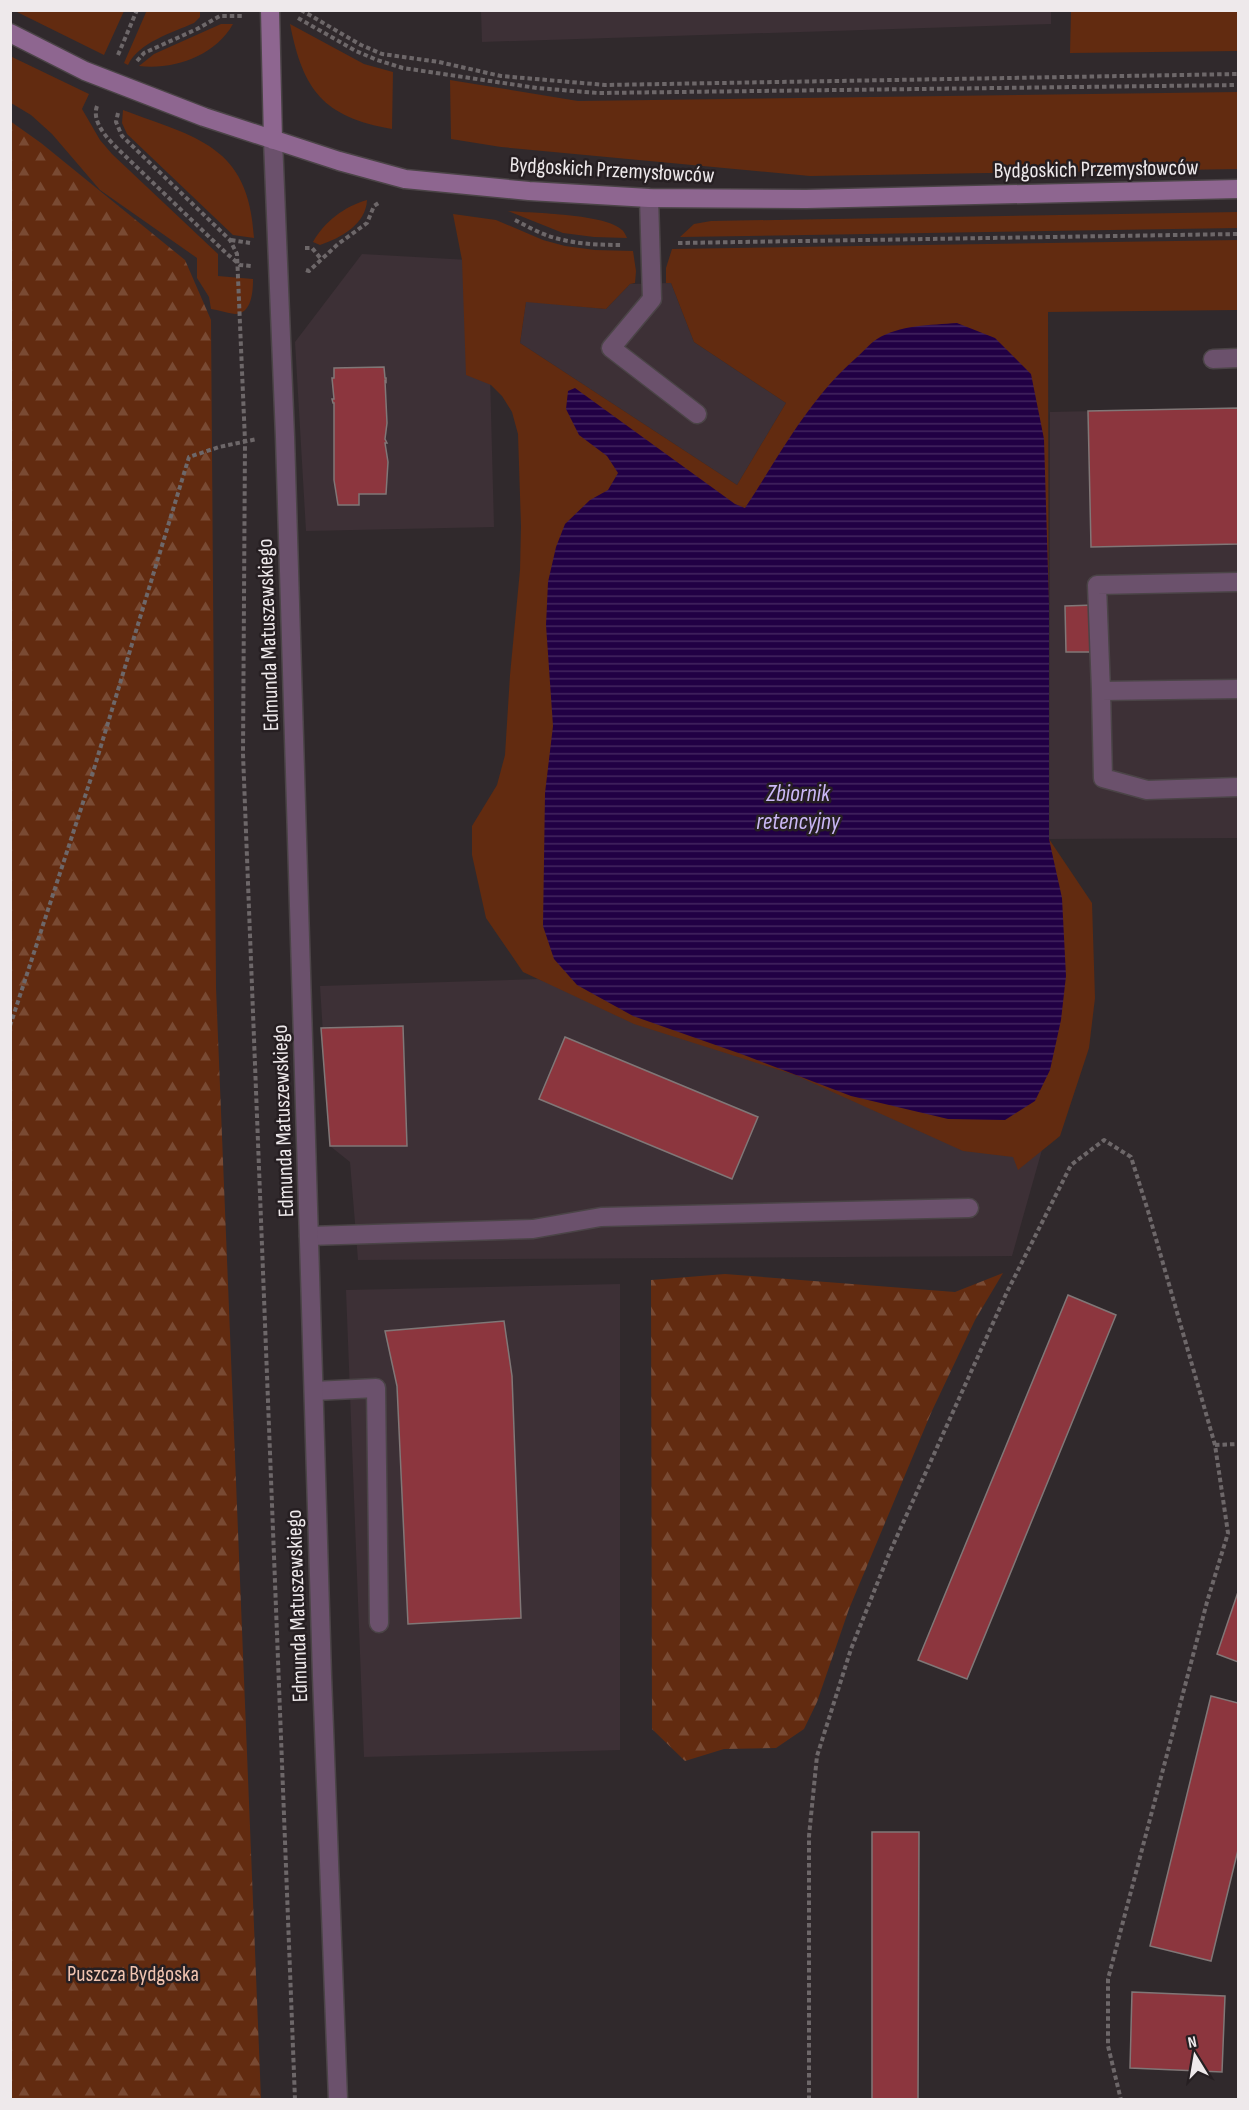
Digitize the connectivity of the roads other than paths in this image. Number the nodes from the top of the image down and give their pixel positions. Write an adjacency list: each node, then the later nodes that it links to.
1 (270, 13): 3 (street)
2 (10, 33): 3 (street, Bydgoskich Przemysłowców)
3 (273, 140): 5 (street, Bydgoskich Przemysłowców); 14 (street, Edmunda Matuszewskiego)
4 (1239, 189): 5 (street, Bydgoskich Przemysłowców)
5 (649, 198): 8 (street)
6 (1239, 358): 7 (street)
7 (1213, 359)
8 (697, 414)
9 (1239, 582): 11 (street)
10 (1239, 689): 11 (street)
11 (1101, 692): 12 (street)
12 (1239, 787)
13 (969, 1208): 14 (street)
14 (309, 1236): 15 (street, Edmunda Matuszewskiego)
15 (314, 1391): 16 (street); 17 (street, Edmunda Matuszewskiego)
16 (379, 1623)
17 (338, 2100)

